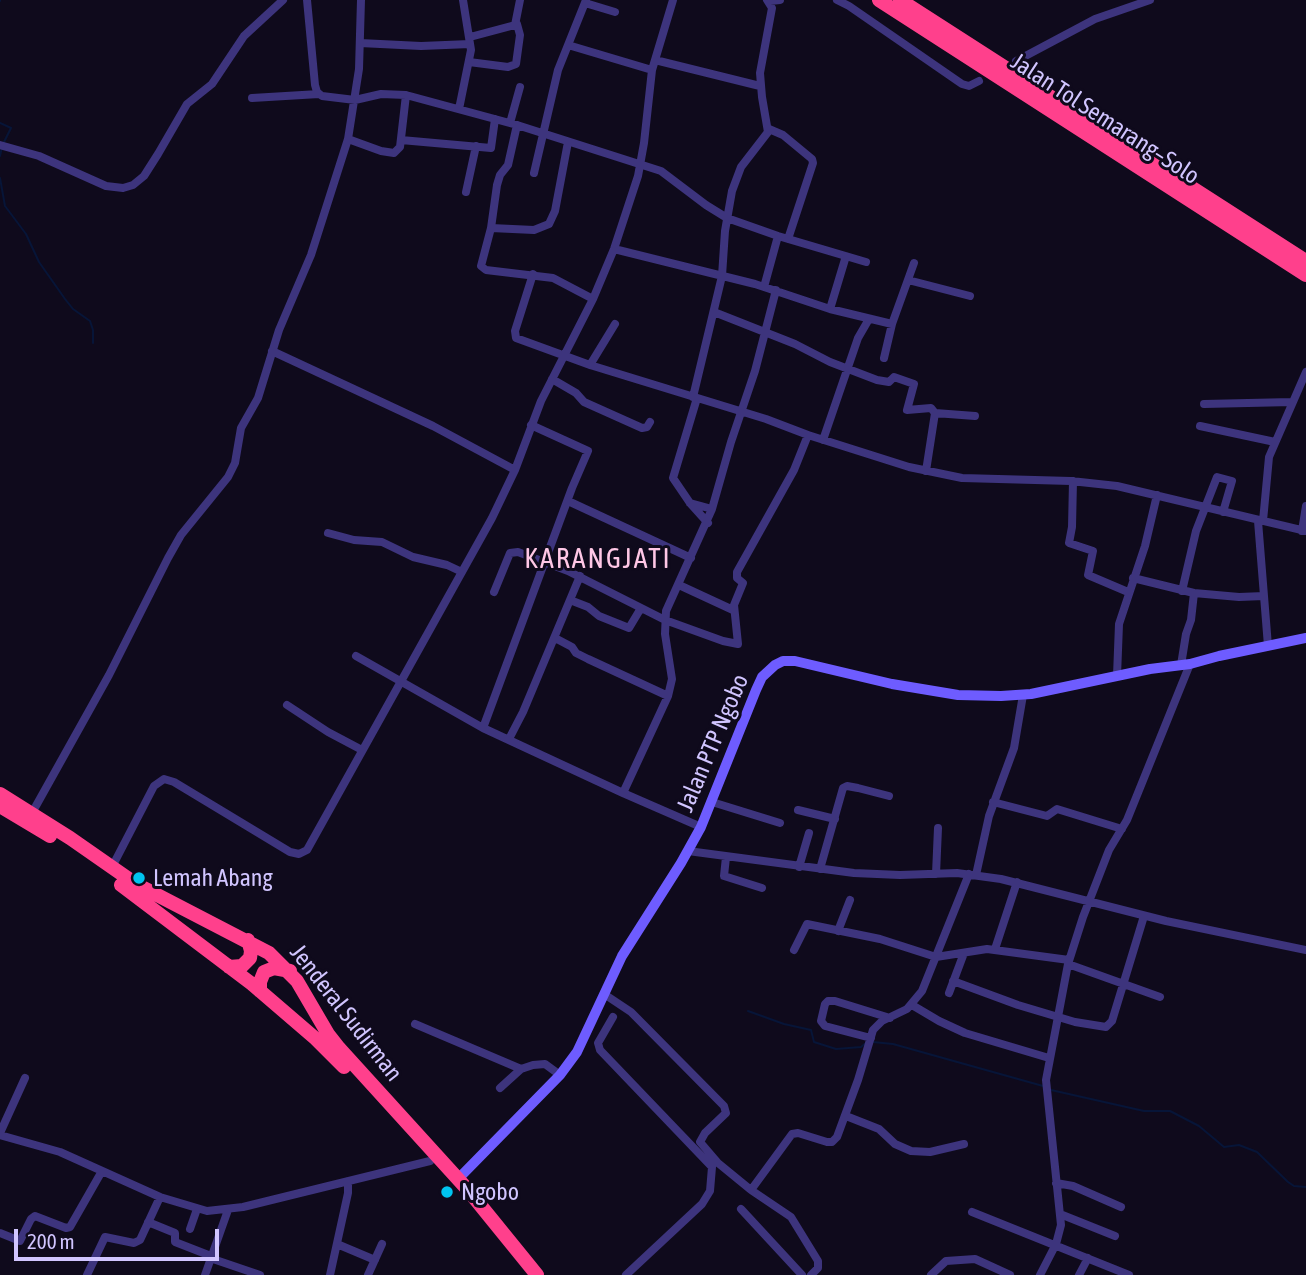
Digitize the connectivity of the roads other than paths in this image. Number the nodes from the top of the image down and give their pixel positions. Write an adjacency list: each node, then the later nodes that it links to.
1 (283, 0): 38 (street)
2 (307, 0): 26 (street)
3 (361, 0): 17 (street)
4 (463, 0): 16 (street)
5 (520, 0): 15 (street)
6 (673, 0): 19 (street)
7 (780, 0): 12 (street)
8 (837, 0): 23 (street)
9 (879, 0): 53 (highway, Jalan Tol Semarang–Solo)
10 (900, 0): 49 (highway, Jalan Tol Semarang–Solo)
11 (1150, 0): 20 (street)
12 (768, 1): 24 (street)
13 (585, 2): 14 (street); 18 (street)
14 (615, 12)
15 (517, 24): 16 (street); 21 (street)
16 (470, 40): 17 (street); 21 (street)
17 (360, 43): 29 (street)
18 (568, 45): 22 (street); 34 (street)
19 (655, 60): 22 (street); 24 (street)
20 (1016, 61)
21 (469, 62): 30 (street)
22 (652, 70): 40 (street)
23 (979, 81)
24 (760, 86): 33 (street)
25 (520, 88): 32 (street)
26 (319, 94): 28 (street); 29 (street)
27 (406, 95): 29 (street); 30 (street); 36 (street)
28 (252, 98)
29 (355, 100): 35 (street)
30 (459, 109): 31 (street)
31 (495, 119): 32 (street); 39 (street)
32 (514, 124): 34 (street); 44 (street)
33 (769, 129): 43 (street); 46 (street)
34 (545, 134): 37 (street); 41 (street)
35 (348, 139): 36 (street); 66 (street)
36 (401, 140): 39 (street)
37 (568, 142): 40 (street); 44 (street)
38 (0, 145)
39 (476, 146): 42 (street)
40 (640, 163): 43 (street); 47 (street)
41 (534, 173)
42 (466, 192)
43 (727, 218): 45 (street); 54 (street)
44 (491, 228): 52 (street)
45 (778, 236): 46 (street); 56 (street)
46 (789, 239): 48 (street)
47 (614, 249): 54 (street); 59 (street)
48 (846, 256): 50 (street); 60 (street)
49 (1306, 261)
50 (866, 262)
51 (914, 263): 55 (street)
52 (533, 274): 59 (street); 67 (street)
53 (1306, 275)
54 (722, 276): 56 (street); 61 (street)
55 (908, 281): 58 (street); 64 (street)
56 (764, 287): 57 (street)
57 (776, 290): 60 (street); 65 (street)
58 (970, 296)
59 (593, 299): 67 (street)
60 (830, 309): 62 (street)
61 (713, 312): 65 (street); 73 (street)
62 (869, 319): 64 (street); 70 (street)
63 (615, 324): 69 (street)
64 (892, 324): 68 (street)
65 (764, 332): 70 (street); 76 (street)
66 (272, 351): 85 (street); 134 (street)
67 (564, 357): 69 (street); 72 (street)
68 (884, 358)
69 (590, 365): 73 (street)
70 (849, 369): 77 (street); 83 (street)
71 (1306, 372): 74 (street)
72 (552, 379): 79 (street); 80 (street)
73 (695, 397): 76 (street); 90 (street)
74 (1292, 402): 75 (street); 84 (street)
75 (1204, 404)
76 (740, 411): 82 (street); 93 (street)
77 (935, 413): 78 (street); 86 (street)
78 (975, 416)
79 (650, 422)
80 (531, 425): 85 (street); 89 (street)
81 (1200, 426): 84 (street)
82 (808, 435): 83 (street); 112 (street)
83 (823, 440): 86 (street)
84 (1275, 442): 95 (street)
85 (515, 470): 101 (street)
86 (926, 471): 87 (street)
87 (1073, 481): 88 (street); 106 (street)
88 (1157, 495): 92 (street); 103 (street)
89 (568, 501): 99 (street); 100 (street)
90 (690, 503): 93 (street); 96 (street)
91 (1306, 506): 97 (street)
92 (1204, 507): 94 (street); 94 (street); 105 (street)
93 (712, 509): 96 (street)
94 (1223, 512): 95 (street)
95 (1261, 521): 97 (street); 109 (street)
96 (708, 523): 99 (street)
97 (1304, 531)
98 (328, 533): 101 (street)
99 (691, 558): 104 (street)
100 (545, 562): 102 (street); 107 (street); 124 (street)
101 (462, 572): 120 (street)
102 (580, 576): 110 (street); 111 (street)
103 (1133, 578): 105 (street); 106 (street)
104 (679, 585): 112 (street); 113 (street)
105 (1182, 591): 108 (street)
106 (1128, 592): 119 (street)
107 (494, 593)
108 (1194, 593): 109 (street); 118 (street)
109 (1264, 596): 116 (street)
110 (570, 600): 111 (street); 114 (street)
111 (641, 608): 113 (street)
112 (733, 610): 113 (street)
113 (664, 620): 122 (street)
114 (555, 638): 122 (street); 125 (street)
115 (1306, 638): 116 (main road, Jalan PTP Ngobo)
116 (1268, 646): 118 (main road, Jalan PTP Ngobo)
117 (356, 656): 120 (street)
118 (1185, 665): 119 (main road, Jalan PTP Ngobo); 139 (street)
119 (1117, 676): 121 (main road, Jalan PTP Ngobo)
120 (401, 682): 124 (street); 126 (street)
121 (1023, 695): 130 (main road, Jalan PTP Ngobo); 131 (street)
122 (668, 696): 127 (street)
123 (287, 705): 126 (street)
124 (483, 728): 125 (street)
125 (509, 739): 127 (street)
126 (362, 750): 143 (street)
127 (623, 793): 137 (street)
128 (0, 794): 134 (highway, Jenderal Sudirman)
129 (889, 796): 135 (street)
130 (712, 802): 136 (street); 137 (main road, Jalan PTP Ngobo)
131 (993, 802): 139 (street); 147 (street)
132 (0, 806): 161 (highway, Jenderal Sudirman)
133 (798, 810): 135 (street)
134 (32, 813): 143 (highway, Jenderal Sudirman)
135 (835, 819): 145 (street)
136 (780, 823)
137 (701, 827): 141 (main road, Jalan PTP Ngobo)
138 (937, 828): 146 (street)
139 (1122, 829): 151 (street)
140 (809, 833): 144 (street)
141 (688, 851): 142 (street); 167 (main road, Jalan PTP Ngobo)
142 (726, 857): 144 (street); 149 (street)
143 (112, 867): 154 (highway, Jenderal Sudirman)
144 (799, 867): 145 (street)
145 (820, 869): 146 (street)
146 (936, 874): 147 (street)
147 (972, 875): 148 (street); 159 (street)
148 (1017, 882): 151 (street); 155 (street)
149 (762, 888)
150 (850, 900): 153 (street)
151 (1089, 903): 152 (street); 160 (street)
152 (1144, 916): 157 (street); 164 (street)
153 (838, 931): 156 (street); 159 (street)
154 (248, 940): 161 (highway); 162 (highway, Jenderal Sudirman)
155 (995, 949): 158 (street); 160 (street)
156 (794, 950)
157 (1306, 950)
158 (964, 953): 159 (street); 163 (street)
159 (936, 957): 169 (street)
160 (1068, 962): 164 (street); 172 (street)
161 (229, 967): 165 (highway, Jenderal Sudirman)
162 (290, 971): 165 (highway); 185 (highway, Jenderal Sudirman)
163 (953, 981): 166 (street); 172 (street)
164 (1123, 985): 168 (street); 172 (street)
165 (260, 991): 183 (highway, Jenderal Sudirman)
166 (948, 993)
167 (604, 994): 177 (main road, Jalan PTP Ngobo); 188 (street)
168 (1160, 997)
169 (912, 1005): 171 (street); 175 (street)
170 (613, 1017): 213 (street)
171 (890, 1018): 174 (street); 174 (street)
172 (1059, 1018): 175 (street)
173 (415, 1024): 176 (street)
174 (871, 1039): 180 (street)
175 (1049, 1058): 187 (street)
176 (521, 1069): 177 (street); 179 (street)
177 (560, 1075): 185 (main road, Jalan PTP Ngobo)
178 (25, 1078): 181 (street)
179 (500, 1088)
180 (846, 1116): 182 (street); 188 (street)
181 (0, 1134): 184 (street)
182 (964, 1144)
183 (430, 1161): 186 (street); 211 (highway, Jenderal Sudirman)
184 (102, 1171): 189 (street); 198 (street)
185 (458, 1179): 212 (highway, Jenderal Sudirman)
186 (348, 1181): 193 (street); 200 (street)
187 (1056, 1184): 190 (street); 195 (street)
188 (751, 1190): 215 (street)
189 (160, 1197): 191 (street); 196 (street)
190 (1121, 1207)
191 (197, 1209): 193 (street); 197 (street)
192 (741, 1209): 214 (street)
193 (228, 1210): 203 (street)
194 (972, 1212): 202 (street)
195 (1060, 1214): 199 (street); 202 (street)
196 (148, 1222): 203 (street); 206 (street)
197 (190, 1230)
198 (0, 1233)
199 (1115, 1236)
200 (337, 1244): 205 (street); 209 (street)
201 (382, 1244): 205 (street)
202 (1056, 1244): 204 (street); 218 (street)
203 (211, 1257): 207 (street); 208 (street)
204 (1088, 1258): 219 (street); 220 (street)
205 (374, 1260): 210 (street)
206 (87, 1275)
207 (205, 1275)
208 (260, 1275)
209 (330, 1275)
210 (368, 1275)
211 (526, 1275)
212 (537, 1275)
213 (626, 1275)
214 (802, 1275)
215 (811, 1275)
216 (931, 1275): 217 (street)
217 (1010, 1275)
218 (1040, 1275)
219 (1079, 1275)
220 (1129, 1275)

